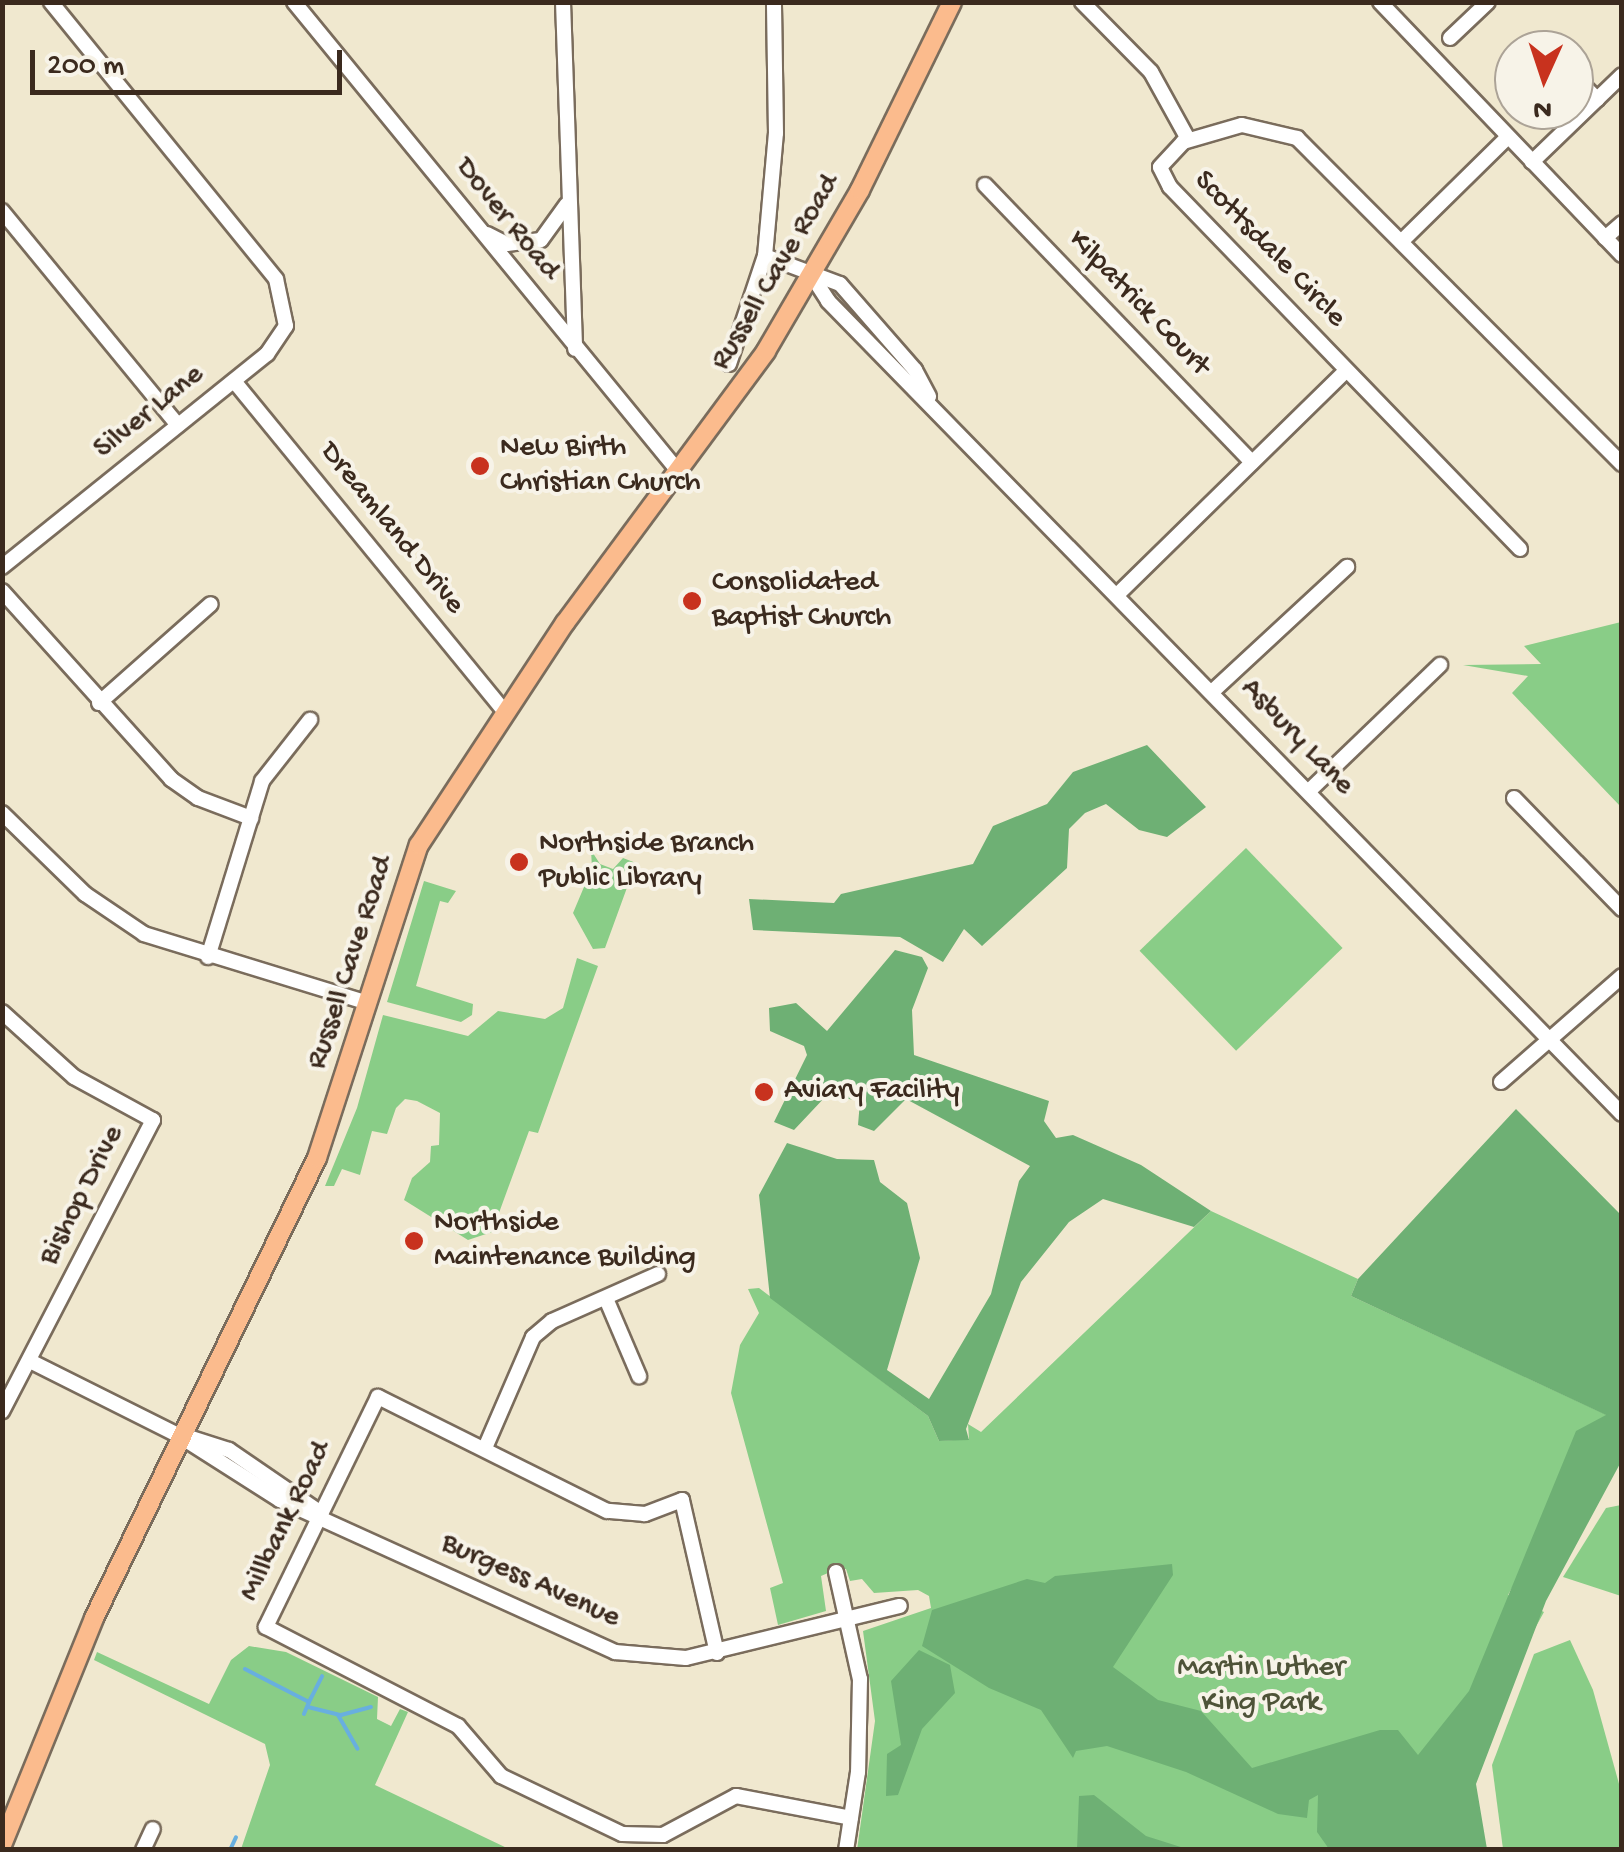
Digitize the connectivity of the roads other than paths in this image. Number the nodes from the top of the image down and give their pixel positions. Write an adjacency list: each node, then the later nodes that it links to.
1 (50, 2): 31 (street, Silver Lane)
2 (294, 2): 22 (street, Dover Road)
3 (562, 2): 19 (street)
4 (774, 2): 26 (street)
5 (952, 2): 27 (main road, Russell Cave Road)
6 (1082, 2): 16 (street)
7 (1380, 2): 15 (street)
8 (1488, 2): 9 (street)
9 (1450, 38)
10 (1622, 75): 12 (street)
11 (1594, 96): 12 (street)
12 (1597, 99): 13 (street)
13 (1594, 101)
14 (1561, 130): 17 (street)
15 (1508, 137): 17 (street); 24 (street)
16 (1188, 139): 24 (street, Scottsdale Circle); 30 (street, Scottsdale Circle)
17 (1532, 162): 23 (street)
18 (985, 185): 34 (street, Kilpatrick Court)
19 (569, 199): 22 (street); 28 (street)
20 (2, 210): 33 (street)
21 (1622, 223): 23 (street)
22 (478, 228): 28 (street, Dover Road)
23 (1605, 238): 25 (street)
24 (1402, 242): 35 (street, Scottsdale Circle)
25 (1622, 255)
26 (766, 256): 27 (street); 29 (street)
27 (812, 276): 32 (street, Asbury Lane); 32 (street, Asbury Lane); 36 (main road, Russell Cave Road)
28 (575, 349): 36 (street, Dover Road)
29 (730, 364)
30 (1346, 370): 34 (street); 37 (street, Scottsdale Circle)
31 (234, 381): 33 (street, Silver Lane); 46 (street, Dreamland Drive)
32 (930, 399): 41 (street, Asbury Lane)
33 (178, 426): 38 (street, Silver Lane)
34 (1252, 462): 41 (street)
35 (1622, 464)
36 (678, 471): 46 (main road, Russell Cave Road)
37 (1520, 548)
38 (2, 567)
39 (1347, 567): 44 (street)
40 (2, 591): 45 (street)
41 (1118, 594): 44 (street, Asbury Lane)
42 (211, 604): 45 (street)
43 (1440, 665): 48 (street)
44 (1213, 692): 48 (street, Asbury Lane)
45 (99, 703): 50 (street)
46 (505, 712): 55 (main road, Russell Cave Road)
47 (310, 720): 50 (street)
48 (1309, 791): 57 (street, Asbury Lane)
49 (1514, 798): 52 (street)
50 (251, 818): 53 (street)
51 (5, 821): 53 (street)
52 (1622, 910)
53 (208, 957): 55 (street)
54 (1622, 976): 57 (street)
55 (368, 1003): 65 (main road, Russell Cave Road)
56 (2, 1012): 62 (street, Bishop Drive)
57 (1547, 1039): 58 (street); 59 (street, Asbury Lane)
58 (1501, 1082)
59 (1622, 1114)
60 (658, 1274): 61 (street)
61 (607, 1301): 63 (street); 66 (street)
62 (30, 1360): 64 (street, Bishop Drive); 65 (street, Burgess Avenue)
63 (638, 1376)
64 (2, 1411)
65 (178, 1435): 67 (street, Burgess Avenue); 74 (main road, Russell Cave Road)
66 (484, 1448): 67 (street, Millbank Road); 71 (street, Millbank Road)
67 (321, 1514): 71 (street, Burgess Avenue); 72 (street, Millbank Road)
68 (836, 1572): 70 (street)
69 (900, 1606): 70 (street, Burgess Avenue)
70 (845, 1621): 71 (street, Burgess Avenue); 72 (street)
71 (717, 1653)
72 (851, 1818): 76 (street)
73 (153, 1828): 75 (street)
74 (2, 1845)
75 (143, 1850)
76 (846, 1850)

